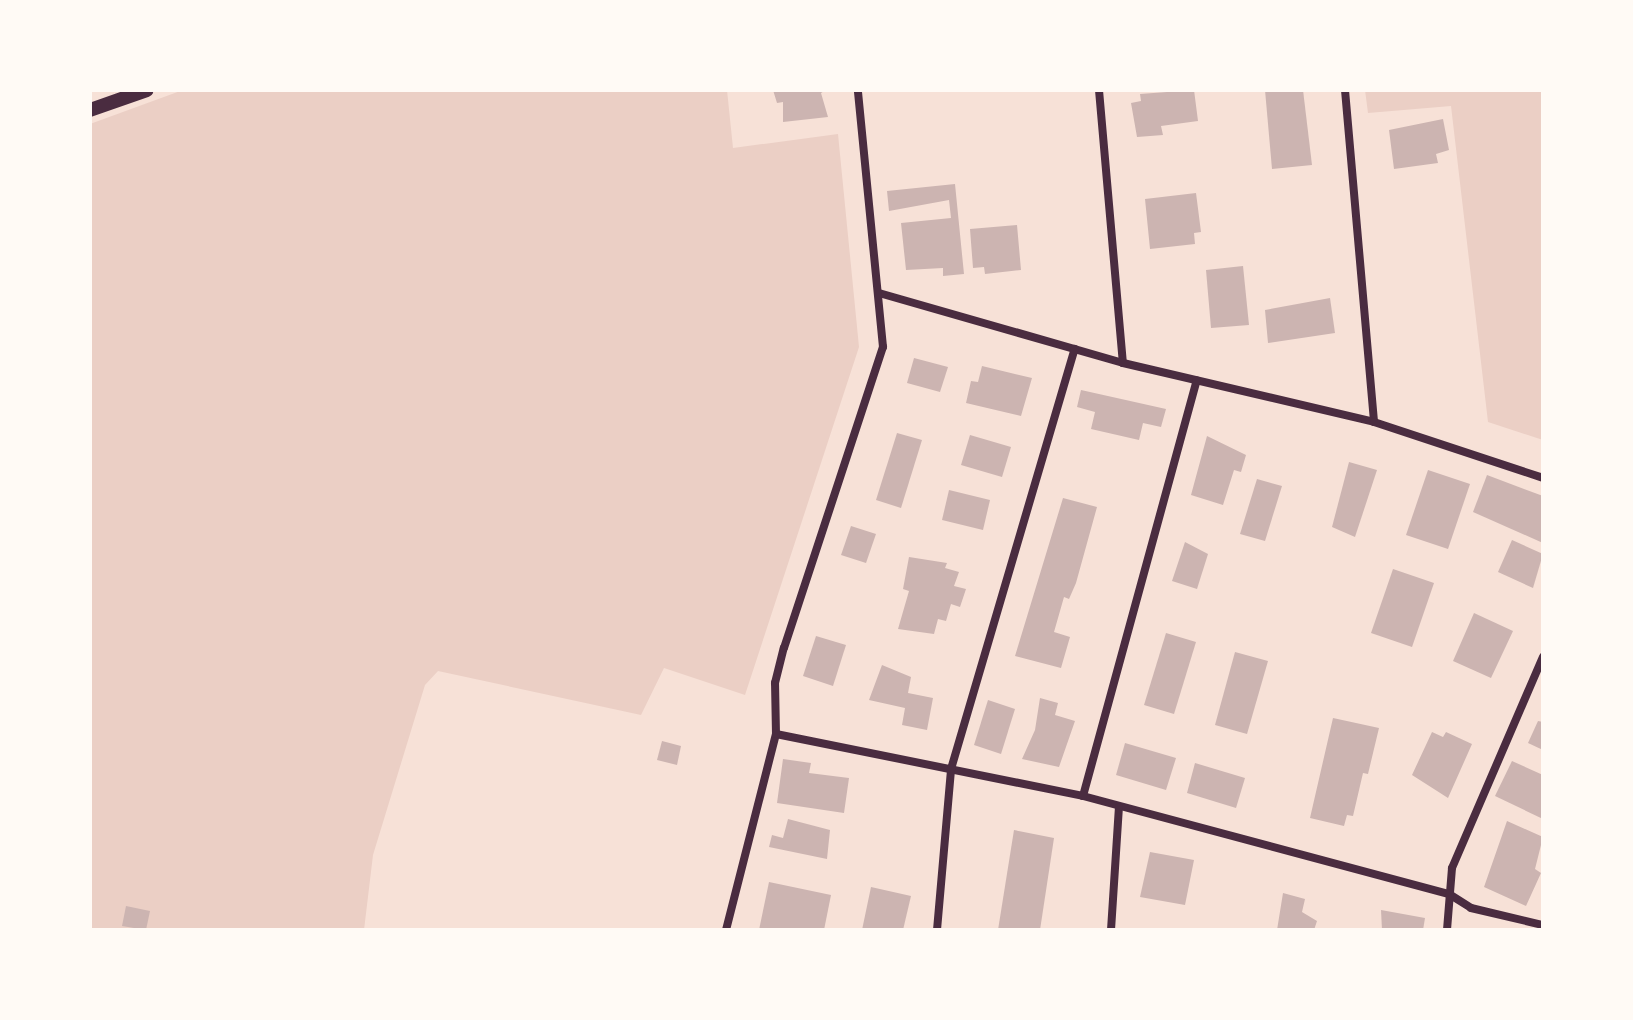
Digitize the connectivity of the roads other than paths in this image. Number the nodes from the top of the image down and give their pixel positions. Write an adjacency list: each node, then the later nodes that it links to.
1 (147, 90): 5 (street)
2 (858, 90): 6 (street)
3 (1099, 90): 8 (street)
4 (1345, 90): 10 (street)
5 (90, 110)
6 (879, 293): 7 (street); 13 (street)
7 (1075, 349): 8 (street); 14 (street)
8 (1123, 363): 9 (street)
9 (1197, 380): 10 (street); 15 (street)
10 (1374, 422): 11 (street)
11 (1543, 478)
12 (1543, 657): 17 (street)
13 (776, 734): 14 (street); 19 (street)
14 (951, 769): 15 (street); 20 (street)
15 (1083, 796): 16 (street)
16 (1119, 807): 17 (street); 21 (street)
17 (1449, 894): 18 (street); 22 (street)
18 (1543, 925)
19 (726, 930)
20 (937, 930)
21 (1111, 930)
22 (1447, 930)

